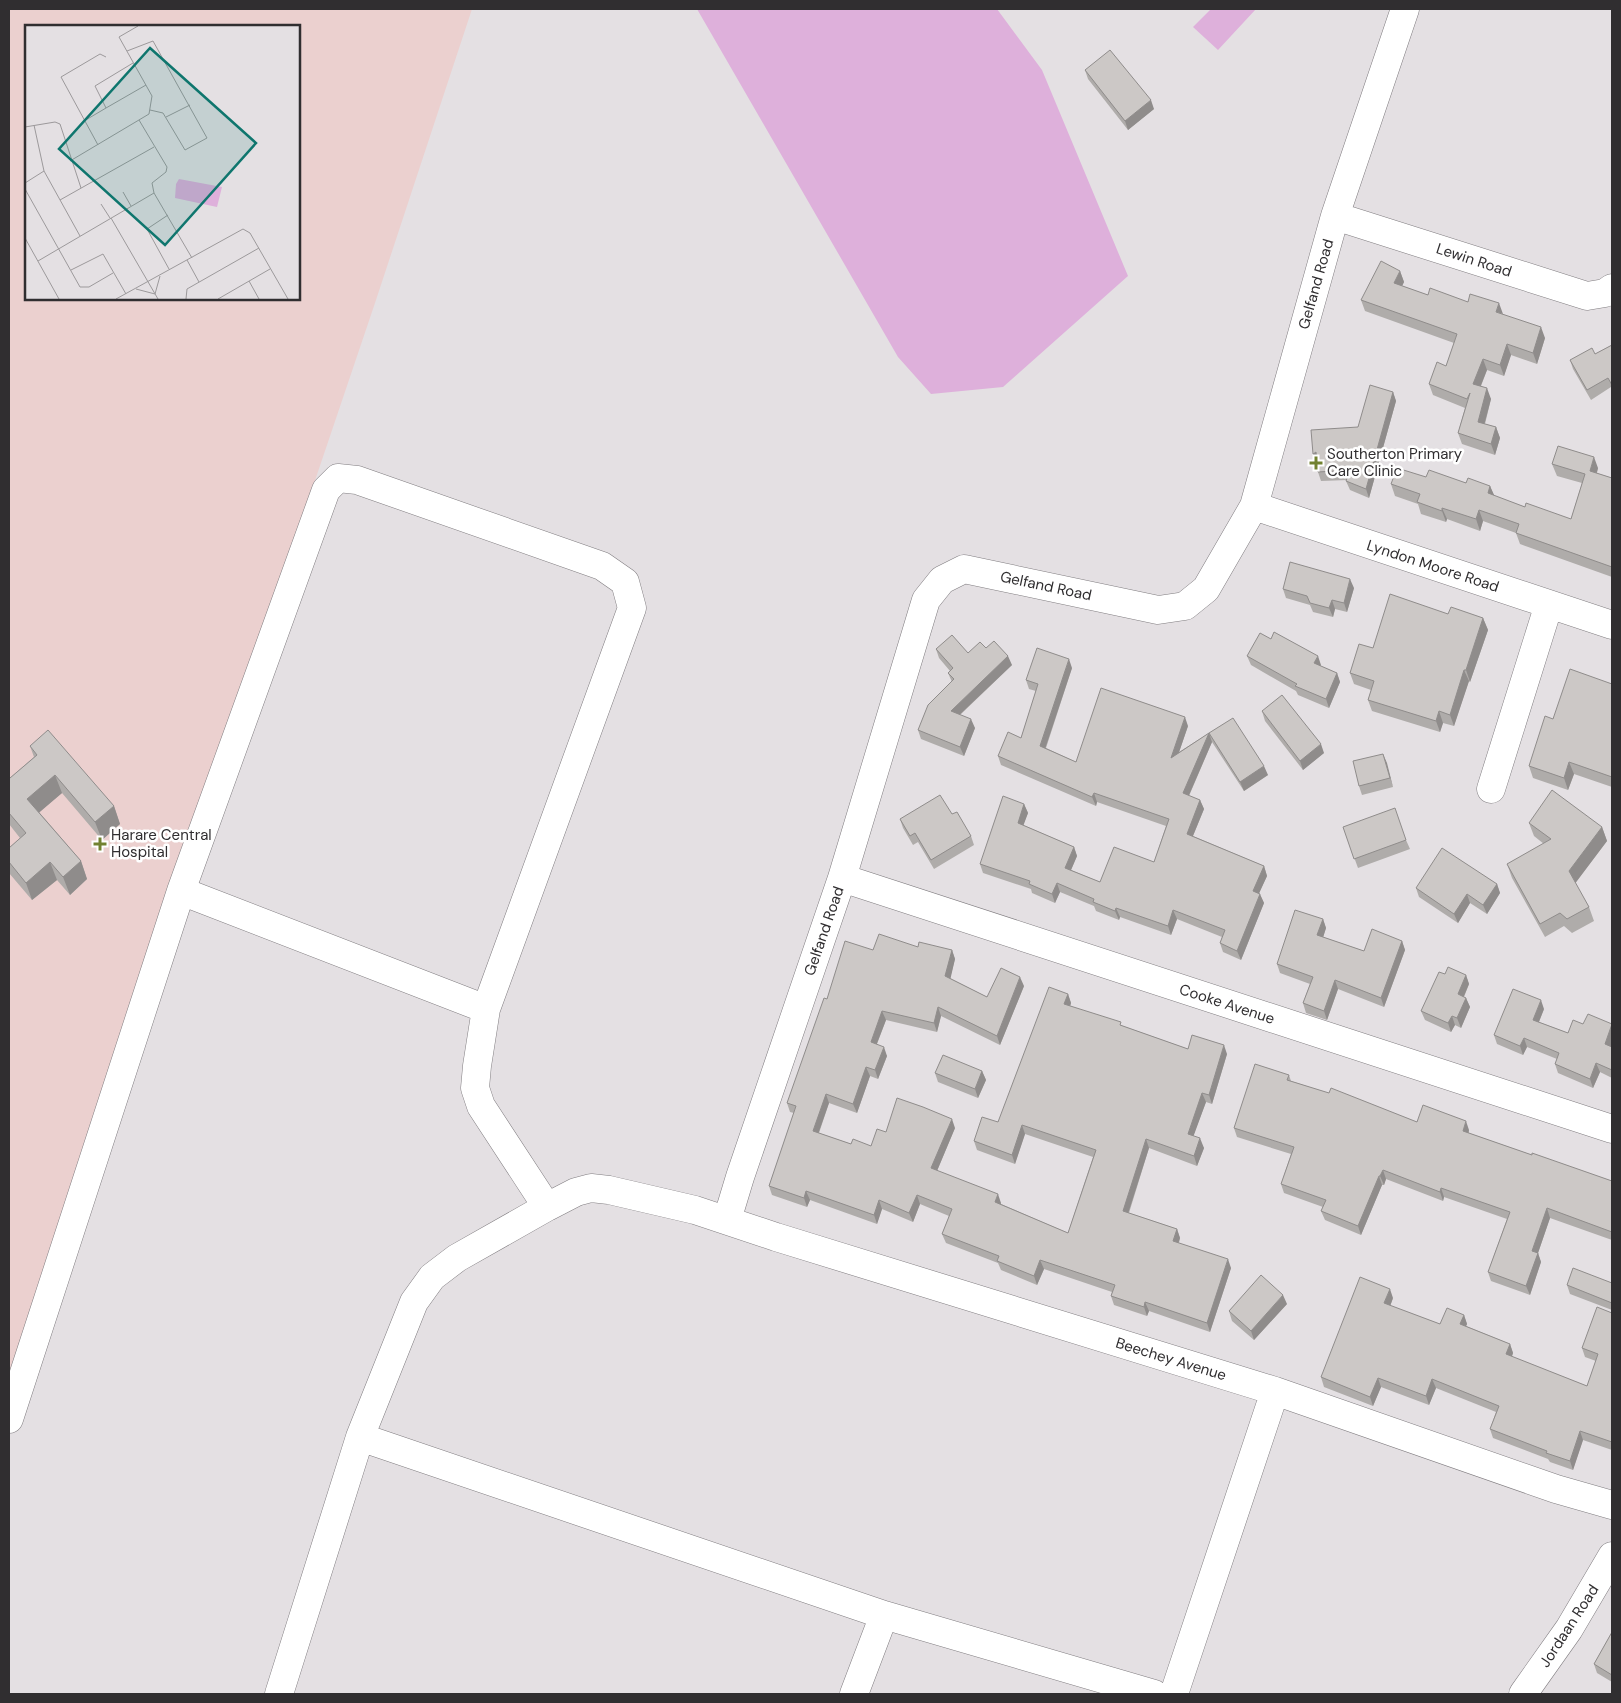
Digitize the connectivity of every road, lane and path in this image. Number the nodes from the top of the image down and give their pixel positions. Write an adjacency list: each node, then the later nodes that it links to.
1 (1405, 9): 2 (street, Gelfand Road)
2 (1335, 216): 3 (street, Lewin Road); 4 (street, Gelfand Road)
3 (1612, 288)
4 (1254, 506): 5 (street, Lyndon Moore Road); 8 (street, Gelfand Road)
5 (1549, 604): 6 (street, Lyndon Moore Road); 7 (street)
6 (1612, 625)
7 (1491, 789)
8 (842, 878): 11 (street, Cooke Avenue); 13 (street, Gelfand Road)
9 (181, 891): 10 (street); 10 (street); 15 (street)
10 (486, 1009): 12 (street)
11 (1612, 1129)
12 (548, 1207): 13 (street, Beechey Avenue); 16 (street, Beechey Avenue)
13 (727, 1220): 14 (street, Beechey Avenue)
14 (1275, 1391): 17 (street, Beechey Avenue); 23 (street)
15 (9, 1419)
16 (360, 1437): 19 (street); 20 (street, Beechey Avenue)
17 (1612, 1505)
18 (1612, 1556): 24 (street, Jordaan Road)
19 (884, 1615): 21 (street); 22 (street)
20 (279, 1694)
21 (854, 1694)
22 (1154, 1694)
23 (1174, 1694)
24 (1523, 1694)

